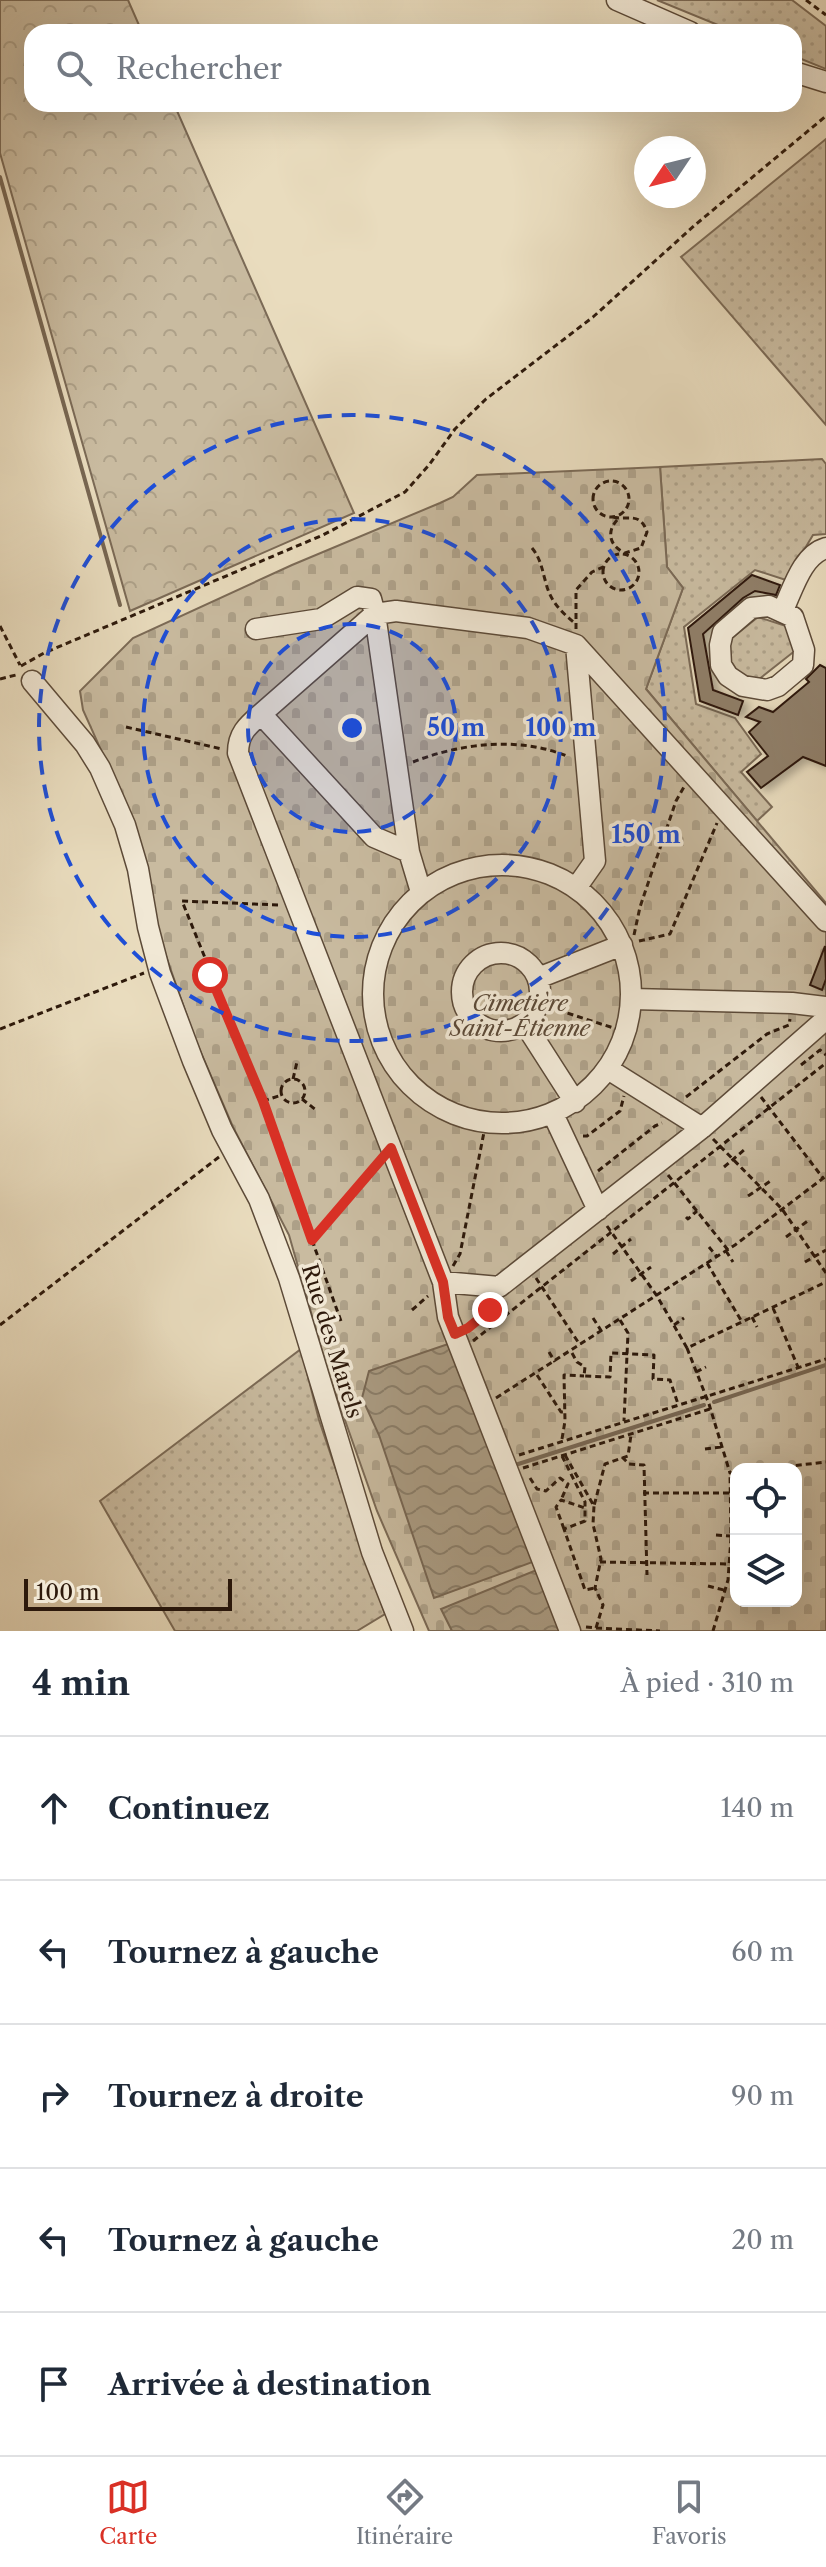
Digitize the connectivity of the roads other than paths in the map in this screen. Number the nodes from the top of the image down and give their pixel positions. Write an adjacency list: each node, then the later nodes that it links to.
1 (617, 0): 2 (street)
2 (672, 24)
3 (802, 74): 4 (street)
4 (826, 82)
5 (826, 548): 6 (street)
6 (783, 610): 6 (street)
7 (375, 614): 8 (street); 9 (street); 11 (street); 12 (street)
8 (256, 629)
9 (576, 634): 13 (street); 15 (street)
10 (26, 673): 31 (street, Rue des Marels)
11 (261, 714): 12 (street); 23 (street)
12 (409, 852): 14 (street)
13 (576, 888): 14 (street); 16 (street)
14 (421, 892): 22 (street)
15 (826, 921)
16 (622, 945): 17 (street); 18 (street)
17 (538, 978): 21 (street); 21 (street)
18 (632, 999): 19 (street); 24 (street)
19 (826, 1007)
20 (826, 1019): 27 (street)
21 (525, 1024): 25 (street)
22 (381, 1042): 23 (street); 26 (street)
23 (354, 1053): 29 (street)
24 (617, 1075): 25 (street); 27 (street)
25 (575, 1102): 26 (street)
26 (553, 1114): 28 (street)
27 (702, 1128): 28 (street)
28 (598, 1210): 29 (street)
29 (443, 1282): 30 (street)
30 (569, 1629)
31 (403, 1631)

